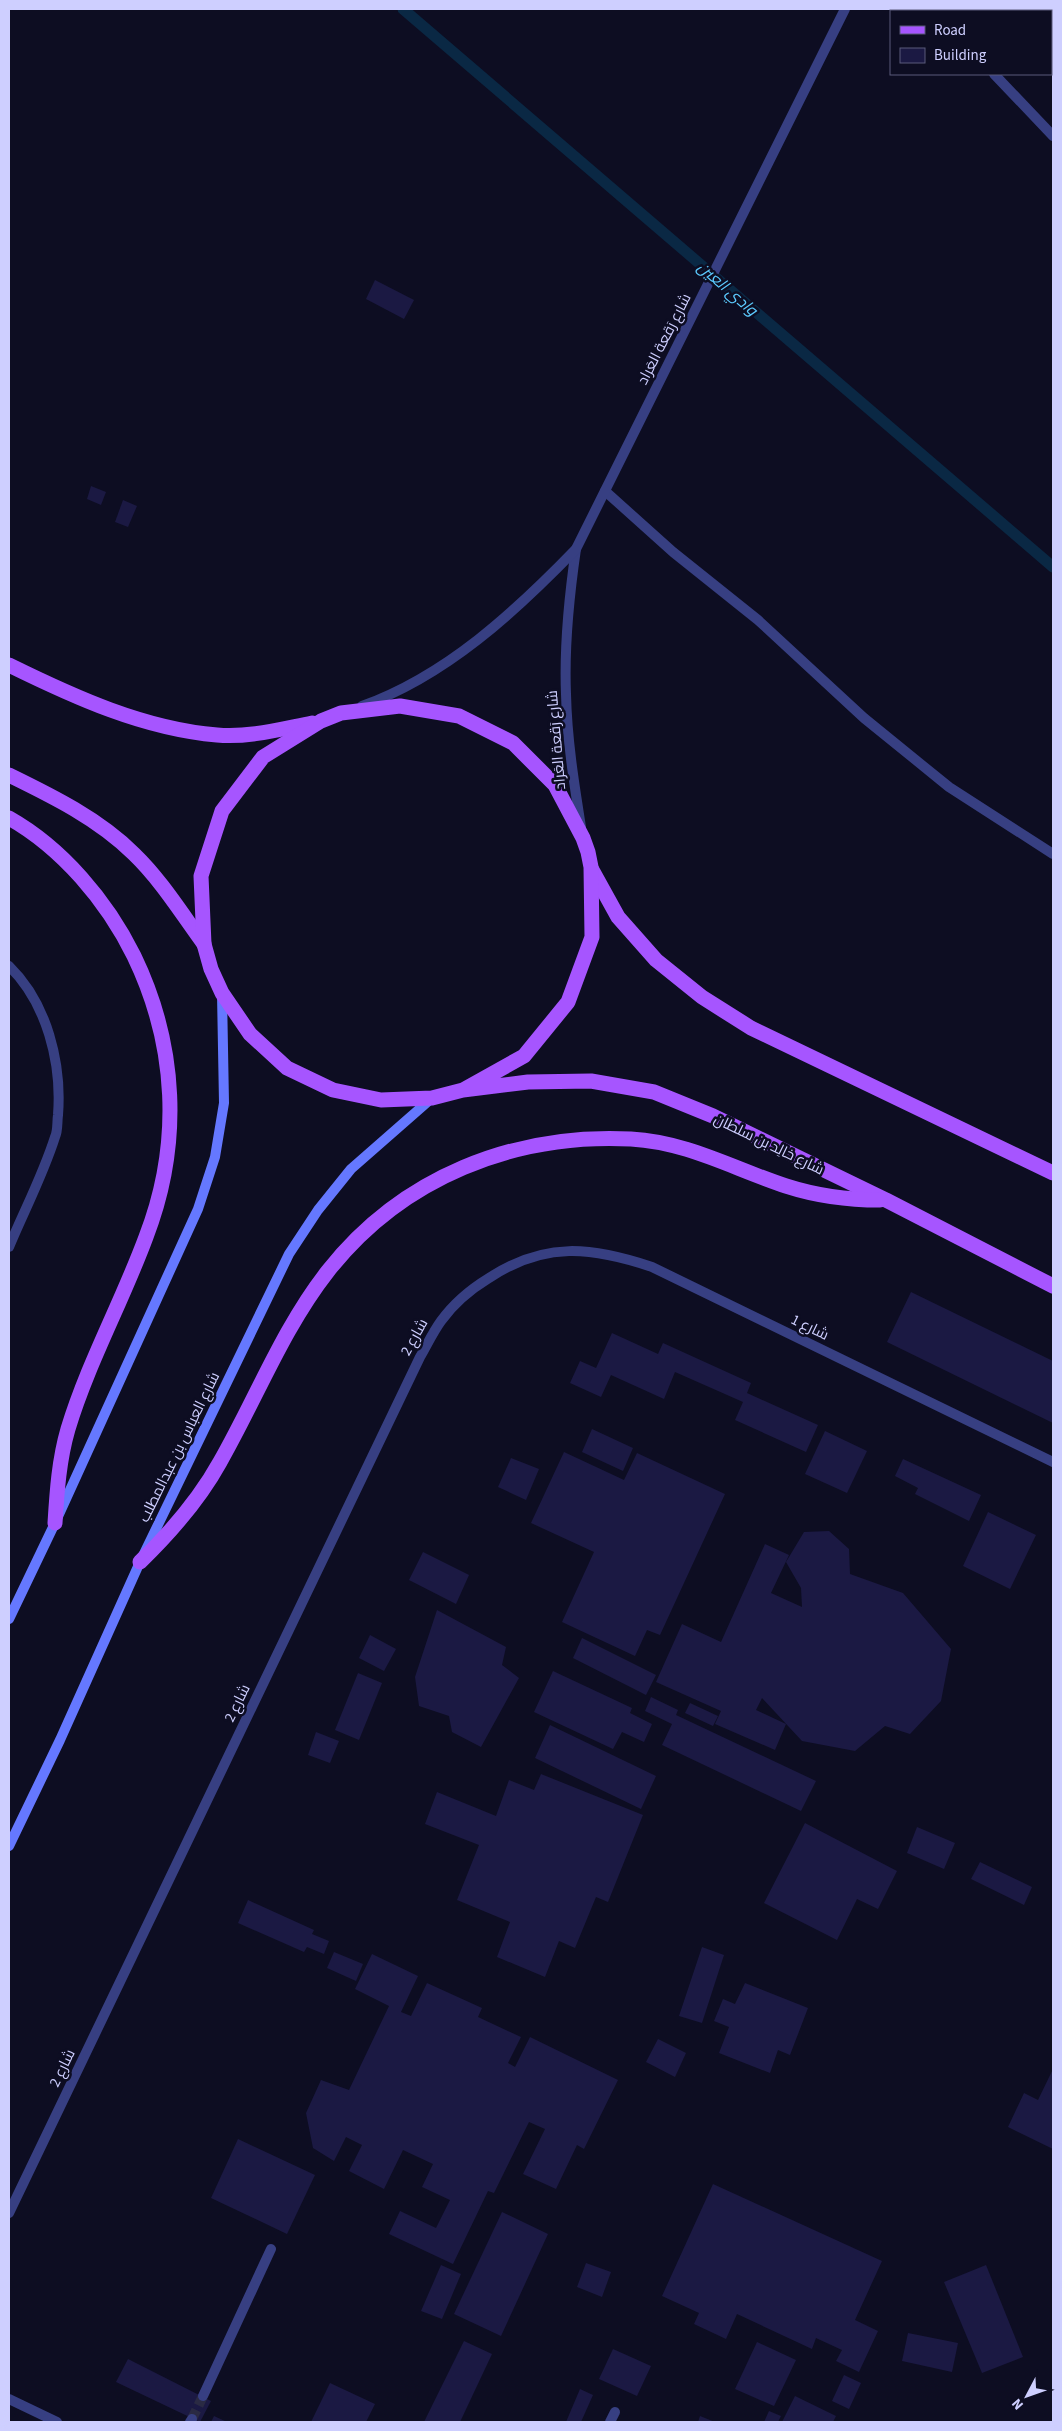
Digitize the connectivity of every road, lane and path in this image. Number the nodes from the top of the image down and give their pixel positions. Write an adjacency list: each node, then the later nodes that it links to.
1 (845, 9): 4 (street, شارع رَقعة العَراد)
2 (995, 75): 3 (street)
3 (1053, 136)
4 (605, 491): 5 (street, شارع رَقعة العَراد); 12 (street)
5 (576, 549): 7 (street, شارع رَقعة العَراد); 11 (street, شارع رَقعة العَراد)
6 (9, 665): 8 (main road)
7 (341, 713): 8 (main road); 11 (main road)
8 (320, 721): 14 (main road)
9 (9, 774): 14 (main road)
10 (9, 818): 25 (main road)
11 (583, 838): 13 (main road)
12 (1053, 854)
13 (591, 867): 17 (main road); 19 (main road)
14 (204, 944): 16 (main road)
15 (9, 966): 21 (street)
16 (222, 993): 18 (main road); 25 (street)
17 (463, 1090): 18 (main road); 20 (main road, شارع خالِد بن سلطان)
18 (432, 1098): 26 (street, شارع العباس بن عبدالمطلب)
19 (1053, 1173)
20 (886, 1200): 23 (main road, شارع خالِد بن سلطان); 26 (main road)
21 (9, 1247)
22 (545, 1252): 24 (street, شارع 1); 29 (street, شارع 2)
23 (1053, 1286)
24 (1053, 1462)
25 (55, 1523): 27 (street)
26 (140, 1562): 28 (street, شارع العباس بن عبدالمطلب)
27 (9, 1619)
28 (9, 1846)
29 (9, 2213)
30 (271, 2249): 31 (street)
31 (203, 2396)
32 (9, 2399): 34 (street)
33 (615, 2412): 35 (street)
34 (57, 2422)
35 (610, 2422)

